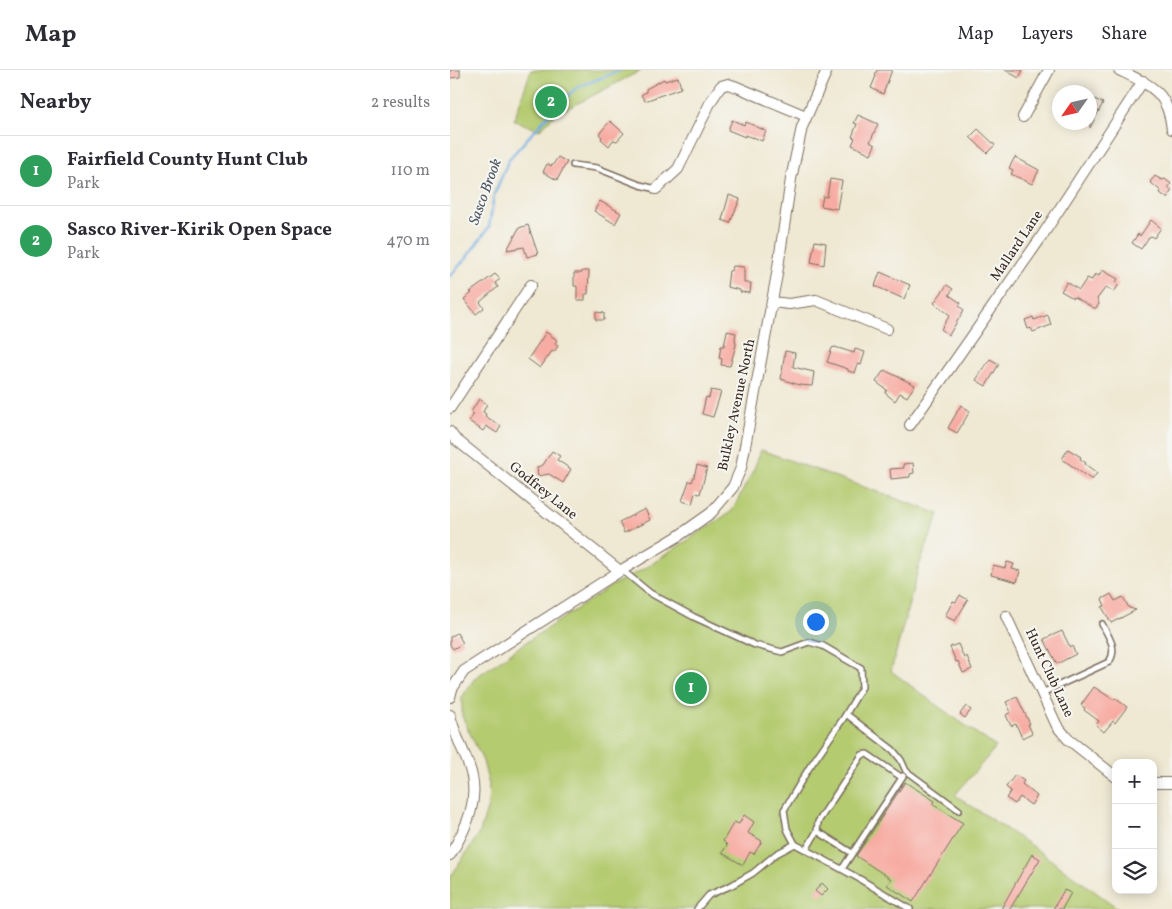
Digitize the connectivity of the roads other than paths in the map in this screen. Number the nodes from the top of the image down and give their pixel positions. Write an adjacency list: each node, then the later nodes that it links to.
1 (827, 70): 5 (street, Bulkley Avenue North)
2 (1049, 70): 6 (street)
3 (1119, 70): 4 (street)
4 (1143, 82): 7 (street); 14 (street, Mallard Lane)
5 (806, 116): 9 (street); 11 (street, Bulkley Avenue North)
6 (1023, 117)
7 (1172, 129)
8 (573, 166): 9 (lane)
9 (656, 189)
10 (532, 285): 13 (street)
11 (772, 302): 12 (street); 16 (street, Bulkley Avenue North)
12 (887, 329)
13 (450, 408)
14 (910, 425)
15 (450, 432): 16 (street, Godfrey Lane)
16 (620, 571): 20 (street, Bulkley Avenue North); 21 (lane)
17 (1006, 616): 19 (street, Hunt Club Lane)
18 (1102, 624): 19 (lane)
19 (1042, 693): 24 (street, Hunt Club Lane)
20 (450, 697)
21 (846, 714): 23 (lane); 30 (lane)
22 (450, 715): 33 (street)
23 (906, 771): 25 (lane); 28 (lane)
24 (1112, 775)
25 (901, 778): 29 (lane); 32 (lane)
26 (1157, 783): 27 (street)
27 (1172, 783)
28 (959, 810)
29 (817, 831): 31 (lane); 32 (lane)
30 (795, 844): 31 (lane); 35 (lane)
31 (806, 850): 34 (lane)
32 (852, 853): 34 (lane)
33 (450, 855)
34 (842, 869): 36 (lane)
35 (697, 909)
36 (910, 909)

